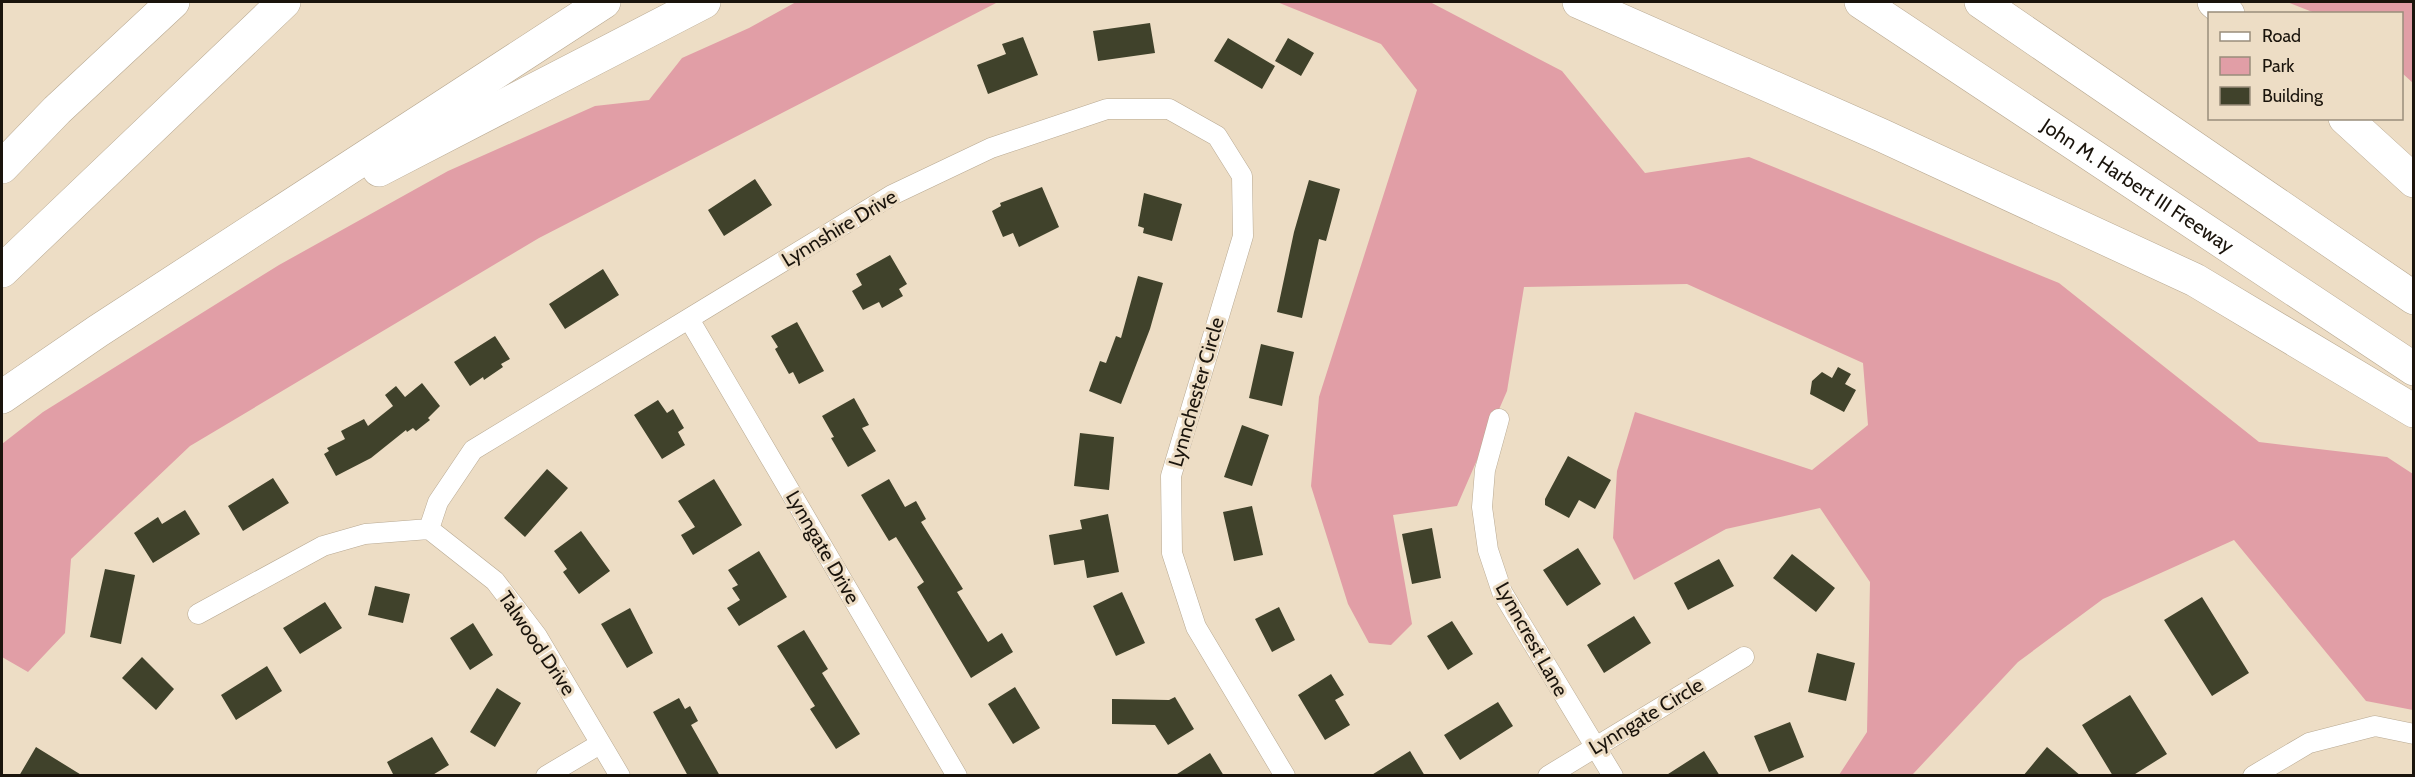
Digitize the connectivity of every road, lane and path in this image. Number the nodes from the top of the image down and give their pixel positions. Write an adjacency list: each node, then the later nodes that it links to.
1 (173, 2): 9 (highway)
2 (284, 2): 13 (highway)
3 (604, 2): 12 (highway)
4 (704, 2): 12 (highway)
5 (1579, 2): 18 (highway)
6 (1861, 2): 16 (highway, John M. Harbert III Freeway)
7 (1981, 2): 14 (highway)
8 (2347, 120): 10 (highway)
9 (2, 166)
10 (2414, 181)
11 (1243, 236): 15 (street, Lynnshire Drive); 29 (street, Lynnchester Circle)
12 (225, 248): 17 (highway)
13 (2, 271)
14 (2414, 298)
15 (689, 320): 20 (street, Lynnshire Drive); 28 (street, Lynngate Drive)
16 (2414, 369)
17 (2, 397)
18 (2414, 411)
19 (1499, 419): 25 (street, Lynncrest Lane)
20 (429, 530): 21 (street); 24 (street, Talwood Drive)
21 (198, 614)
22 (1744, 657): 25 (street, Lynngate Circle)
23 (2414, 734): 32 (street)
24 (600, 744): 26 (street); 27 (street, Talwood Drive)
25 (1595, 747): 30 (street, Lynngate Circle); 31 (street, Lynncrest Lane)
26 (546, 776)
27 (620, 776)
28 (957, 776)
29 (1285, 776)
30 (1548, 776)
31 (1613, 776)
32 (2253, 776)

